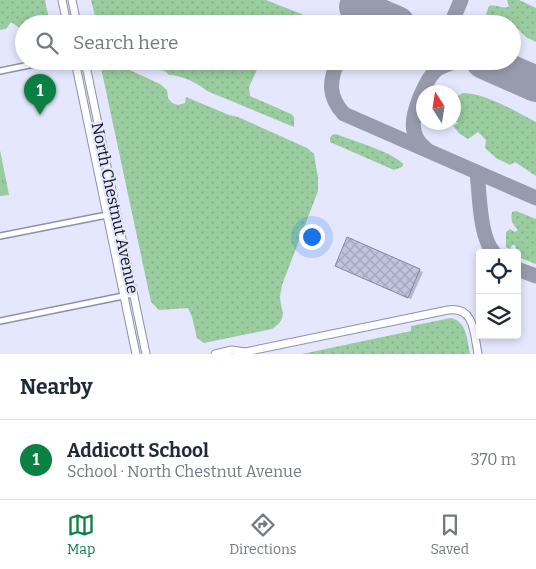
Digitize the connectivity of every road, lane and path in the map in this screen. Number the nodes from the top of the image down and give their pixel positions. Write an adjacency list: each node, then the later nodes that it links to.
1 (62, 0): 3 (main road)
2 (72, 0): 4 (main road)
3 (65, 15)
4 (75, 15)
5 (15, 68): 8 (street)
6 (77, 70): 10 (main road, North Chestnut Avenue)
7 (87, 70): 9 (main road, North Chestnut Avenue)
8 (0, 71)
9 (117, 213): 10 (street); 12 (main road, North Chestnut Avenue)
10 (107, 215): 11 (street); 13 (main road, North Chestnut Avenue)
11 (0, 236)
12 (133, 294): 13 (street); 17 (main road, North Chestnut Avenue)
13 (123, 296): 14 (street); 16 (main road, North Chestnut Avenue)
14 (0, 321)
15 (244, 353): 18 (main road); 19 (main road)
16 (136, 354)
17 (146, 354)
18 (215, 354)
19 (478, 354)

